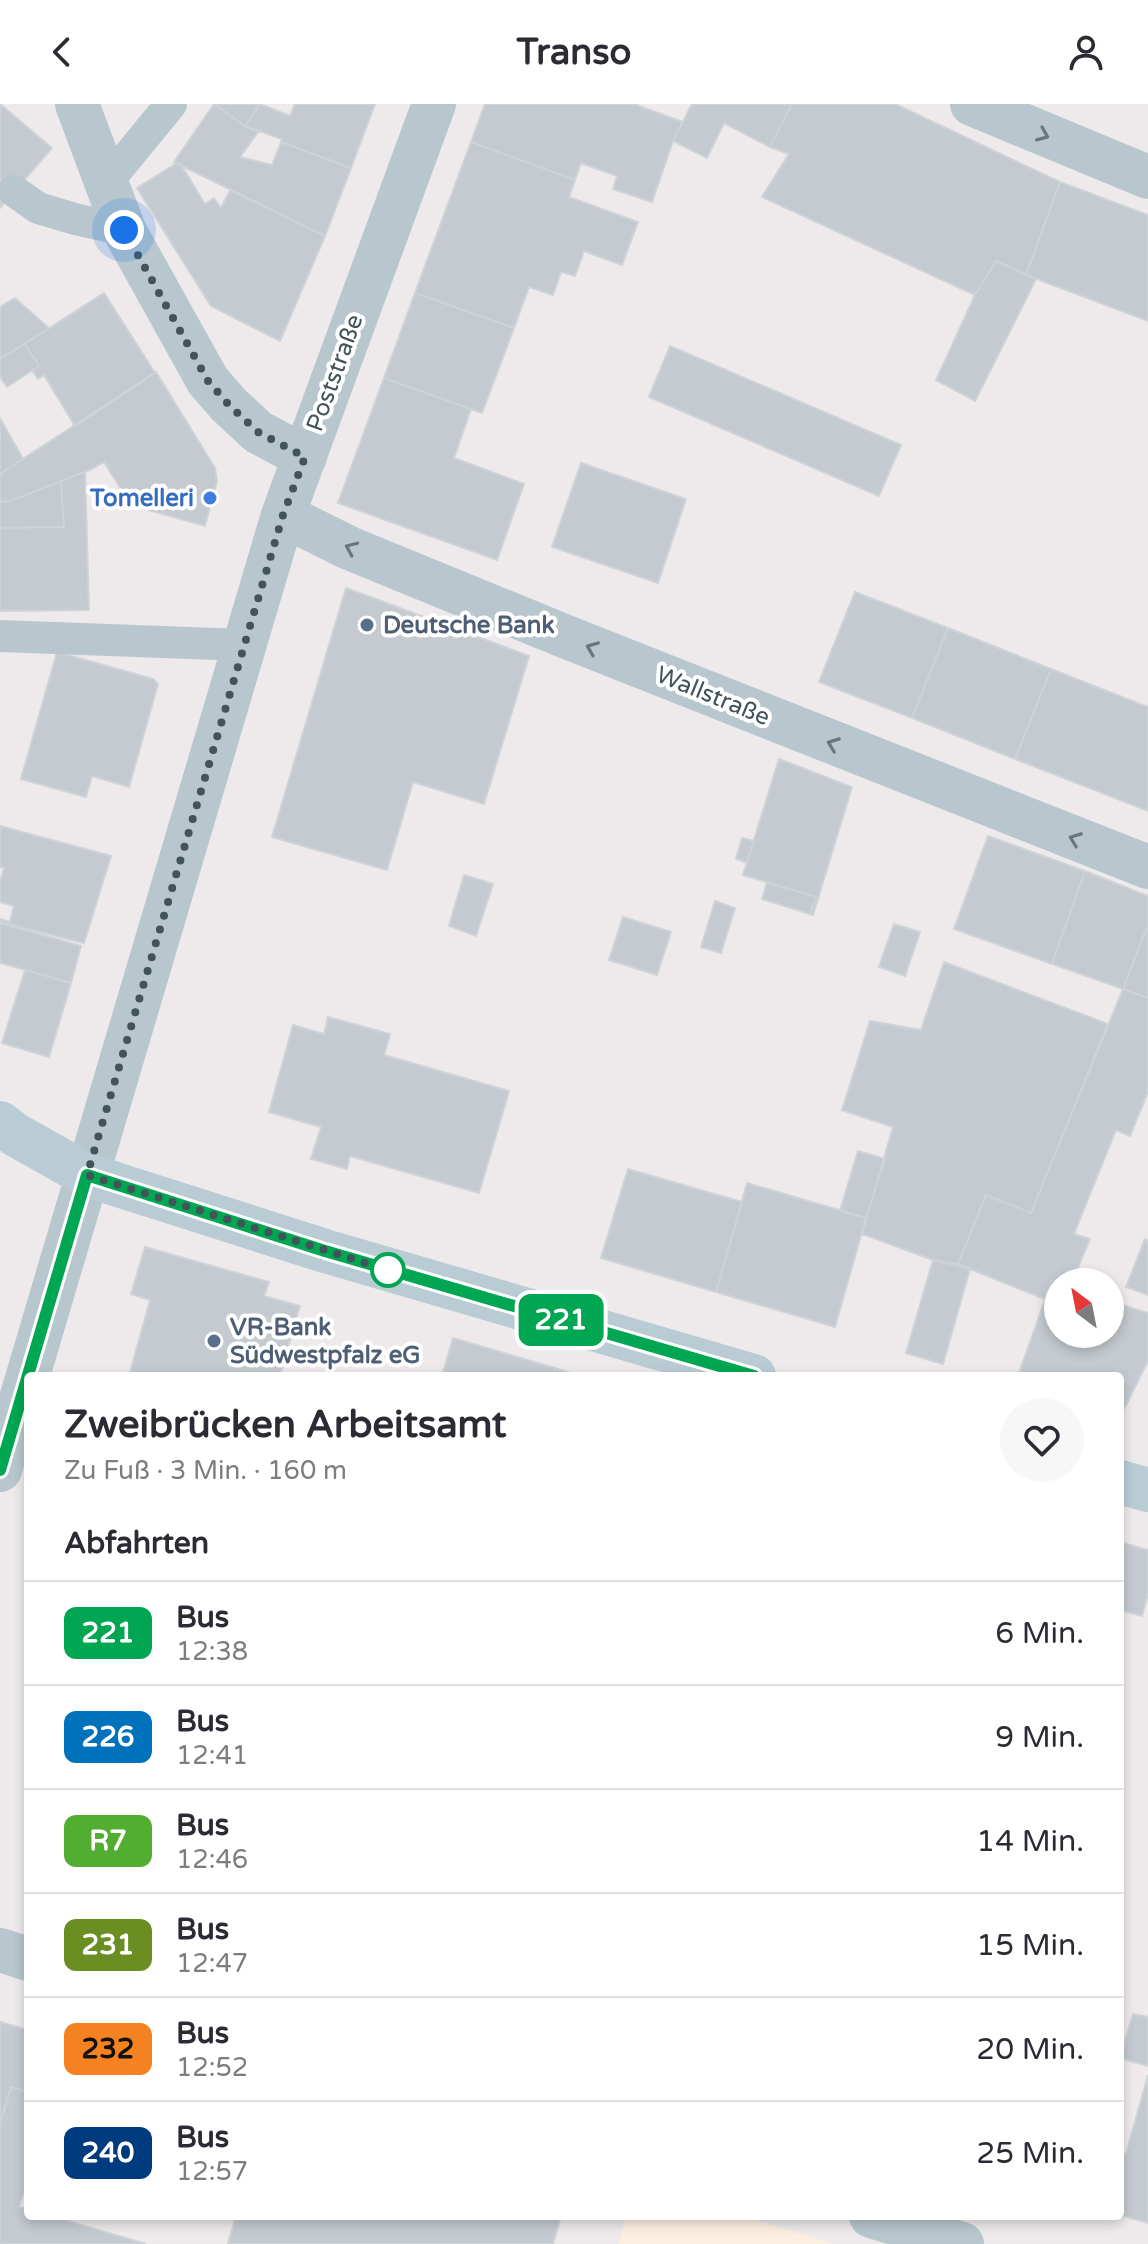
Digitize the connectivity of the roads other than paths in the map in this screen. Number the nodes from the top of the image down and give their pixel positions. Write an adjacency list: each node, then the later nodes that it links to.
1 (77, 104): 6 (street)
2 (171, 104): 6 (lane)
3 (434, 104): 9 (street, Poststraße)
4 (972, 104): 5 (street, one-way to 5)
5 (1148, 177)
6 (107, 182): 8 (street)
7 (14, 191): 8 (lane)
8 (124, 230): 9 (street)
9 (305, 457): 10 (street, Poststraße)
10 (283, 515): 12 (street, Poststraße); 13 (street, Wallstraße, one-way to 10)
11 (0, 636): 12 (lane)
12 (244, 645): 15 (street, Poststraße)
13 (1148, 867)
14 (0, 1123): 15 (street)
15 (87, 1175): 16 (street, Poststraße); 17 (street)
16 (29, 1372)
17 (740, 1372)
18 (24, 1389): 19 (street, Poststraße)
19 (0, 1470)
20 (1124, 1483): 21 (street)
21 (1148, 1490)
22 (0, 1950): 23 (street)
23 (24, 1958)
24 (884, 2220): 25 (street)
25 (962, 2244)

